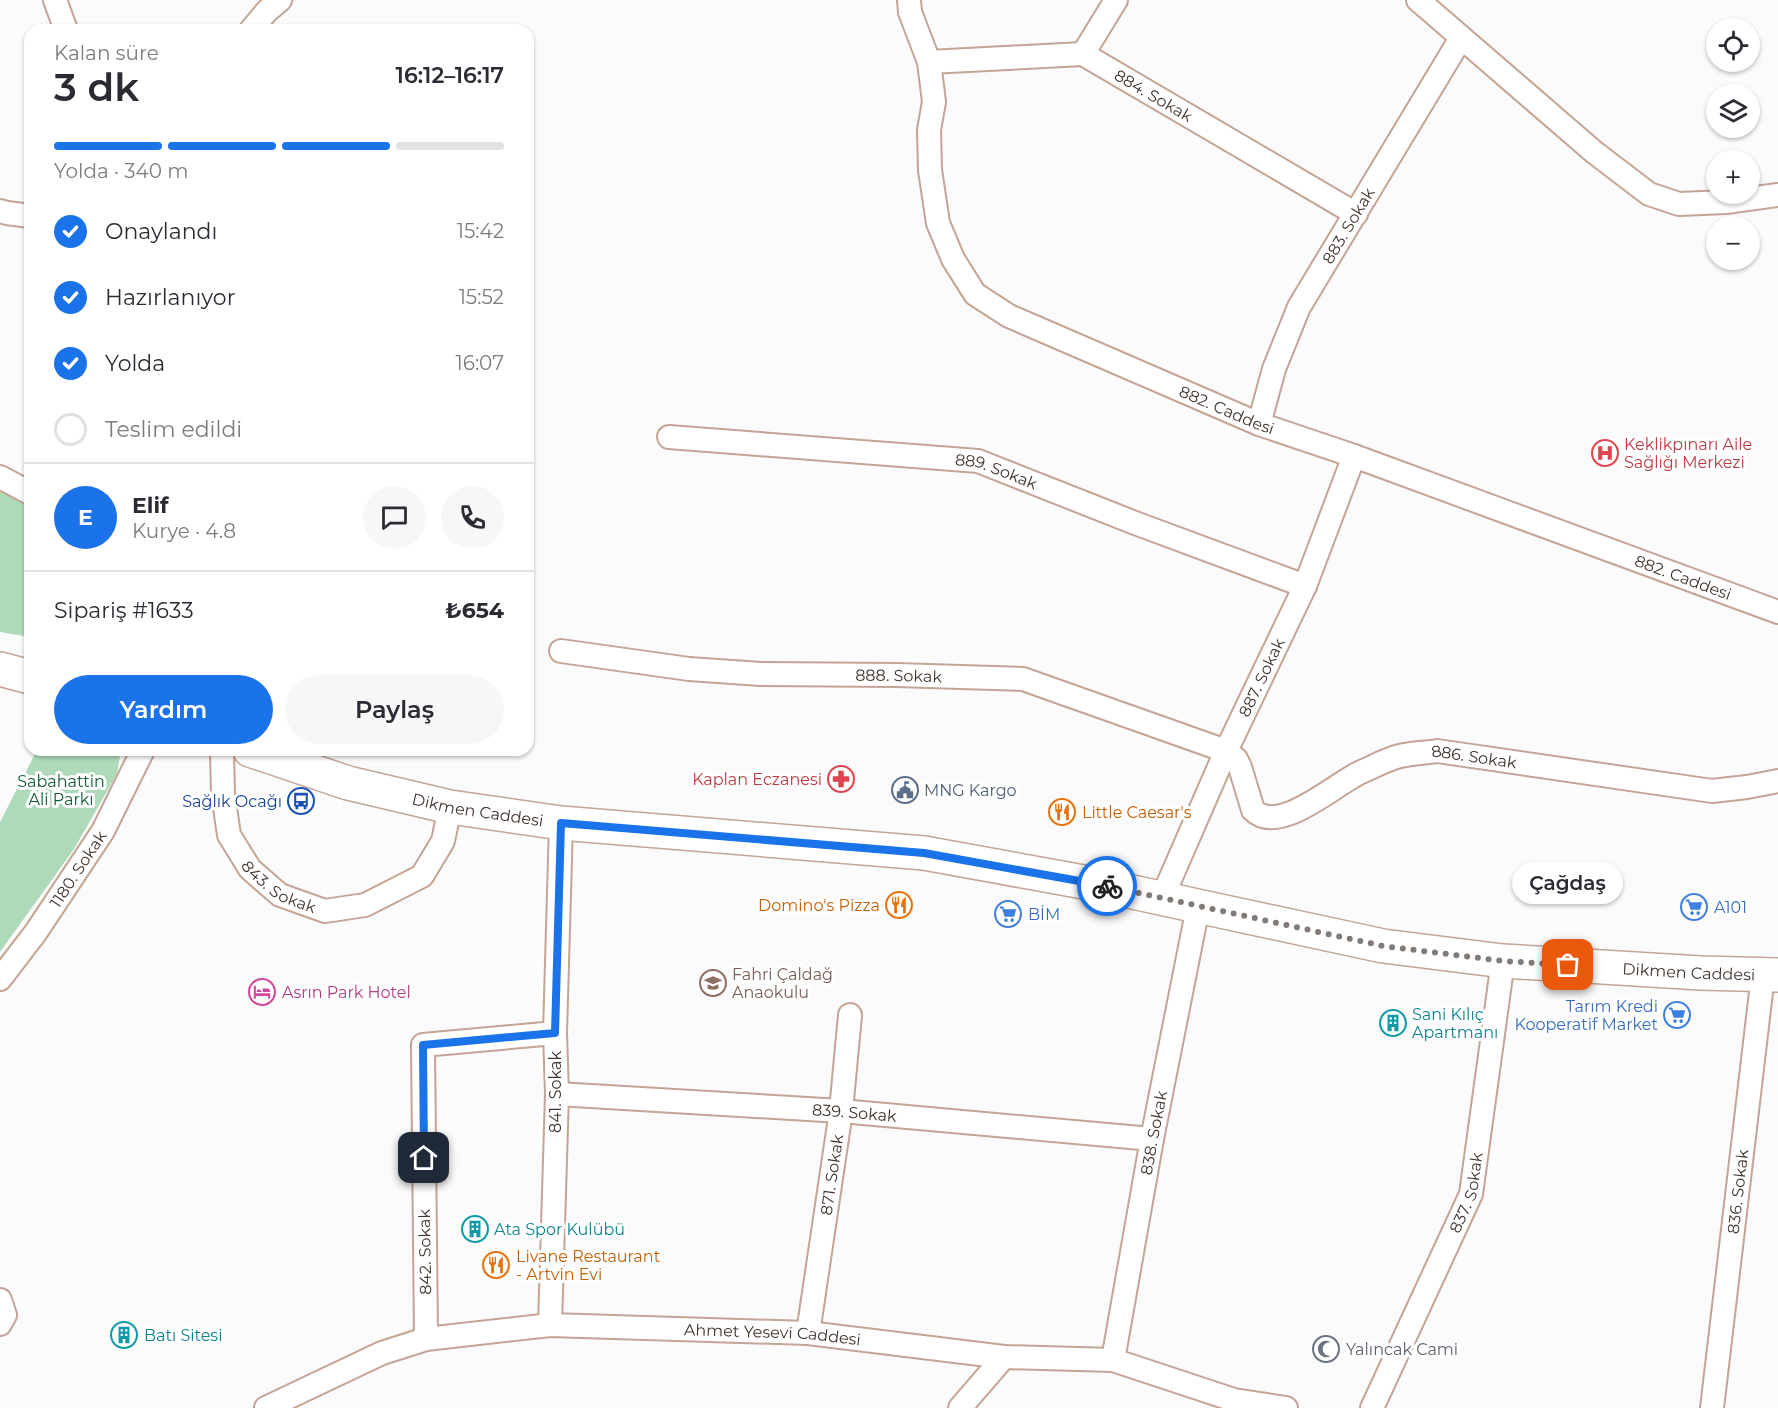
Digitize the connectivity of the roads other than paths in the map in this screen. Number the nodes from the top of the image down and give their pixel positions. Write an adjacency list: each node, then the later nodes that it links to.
1 (55, 0): 6 (street)
2 (280, 0): 7 (street)
3 (909, 0): 10 (street, 882. Caddesi)
4 (1116, 0): 9 (street)
5 (1418, 0): 8 (street)
6 (64, 24)
7 (256, 24)
8 (1461, 38): 11 (street); 13 (street, 883. Sokak)
9 (1083, 54): 10 (street); 13 (street, 884. Sokak)
10 (929, 62): 15 (street, 882. Caddesi)
11 (1778, 195)
12 (0, 211): 14 (street)
13 (1356, 214): 15 (street, 883. Sokak)
14 (24, 215)
15 (1259, 424): 17 (street, 882. Caddesi)
16 (669, 437): 20 (street, 889. Sokak)
17 (1354, 456): 20 (street, 887. Sokak); 21 (street, 882. Caddesi)
18 (0, 477): 19 (street)
19 (24, 490)
20 (1305, 586): 25 (street, 887. Sokak)
21 (1778, 612)
22 (561, 651): 25 (street, 888. Sokak)
23 (0, 669): 24 (main road)
24 (24, 675)
25 (1226, 751): 29 (street, 886. Sokak); 32 (street, 887. Sokak)
26 (140, 756): 36 (street, 1180. Sokak)
27 (222, 756): 30 (street, 843. Sokak)
28 (275, 756): 30 (main road, Dikmen Caddesi)
29 (1778, 781)
30 (450, 807): 31 (main road, Dikmen Caddesi)
31 (561, 823): 32 (main road, Dikmen Caddesi); 38 (street, 841. Sokak)
32 (1162, 898): 33 (main road, Dikmen Caddesi)
33 (1198, 907): 34 (main road, Dikmen Caddesi); 41 (street, 838. Sokak)
34 (1503, 961): 35 (main road, Dikmen Caddesi); 53 (street, 837. Sokak)
35 (1770, 975): 54 (street, 836. Sokak)
36 (0, 979)
37 (850, 1015): 40 (street, 871. Sokak)
38 (555, 1033): 39 (street, 841. Sokak); 46 (street, 842. Sokak)
39 (557, 1094): 40 (street, 839. Sokak); 44 (street, 841. Sokak)
40 (841, 1111): 41 (street, 839. Sokak); 45 (street, 871. Sokak)
41 (1152, 1139): 48 (street, 838. Sokak)
42 (0, 1300): 43 (street)
43 (0, 1324)
44 (550, 1325): 45 (street, Ahmet Yesevi Caddesi); 46 (street, Ahmet Yesevi Caddesi)
45 (808, 1333): 47 (street, Ahmet Yesevi Caddesi)
46 (426, 1339): 50 (street, Ahmet Yesevi Caddesi)
47 (1004, 1357): 48 (street, Ahmet Yesevi Caddesi); 51 (street)
48 (1113, 1360): 49 (street, Ahmet Yesevi Caddesi)
49 (1233, 1404): 52 (street, Ahmet Yesevi Caddesi)
50 (266, 1408)
51 (960, 1408)
52 (1286, 1408)
53 (1372, 1408)
54 (1712, 1408)

